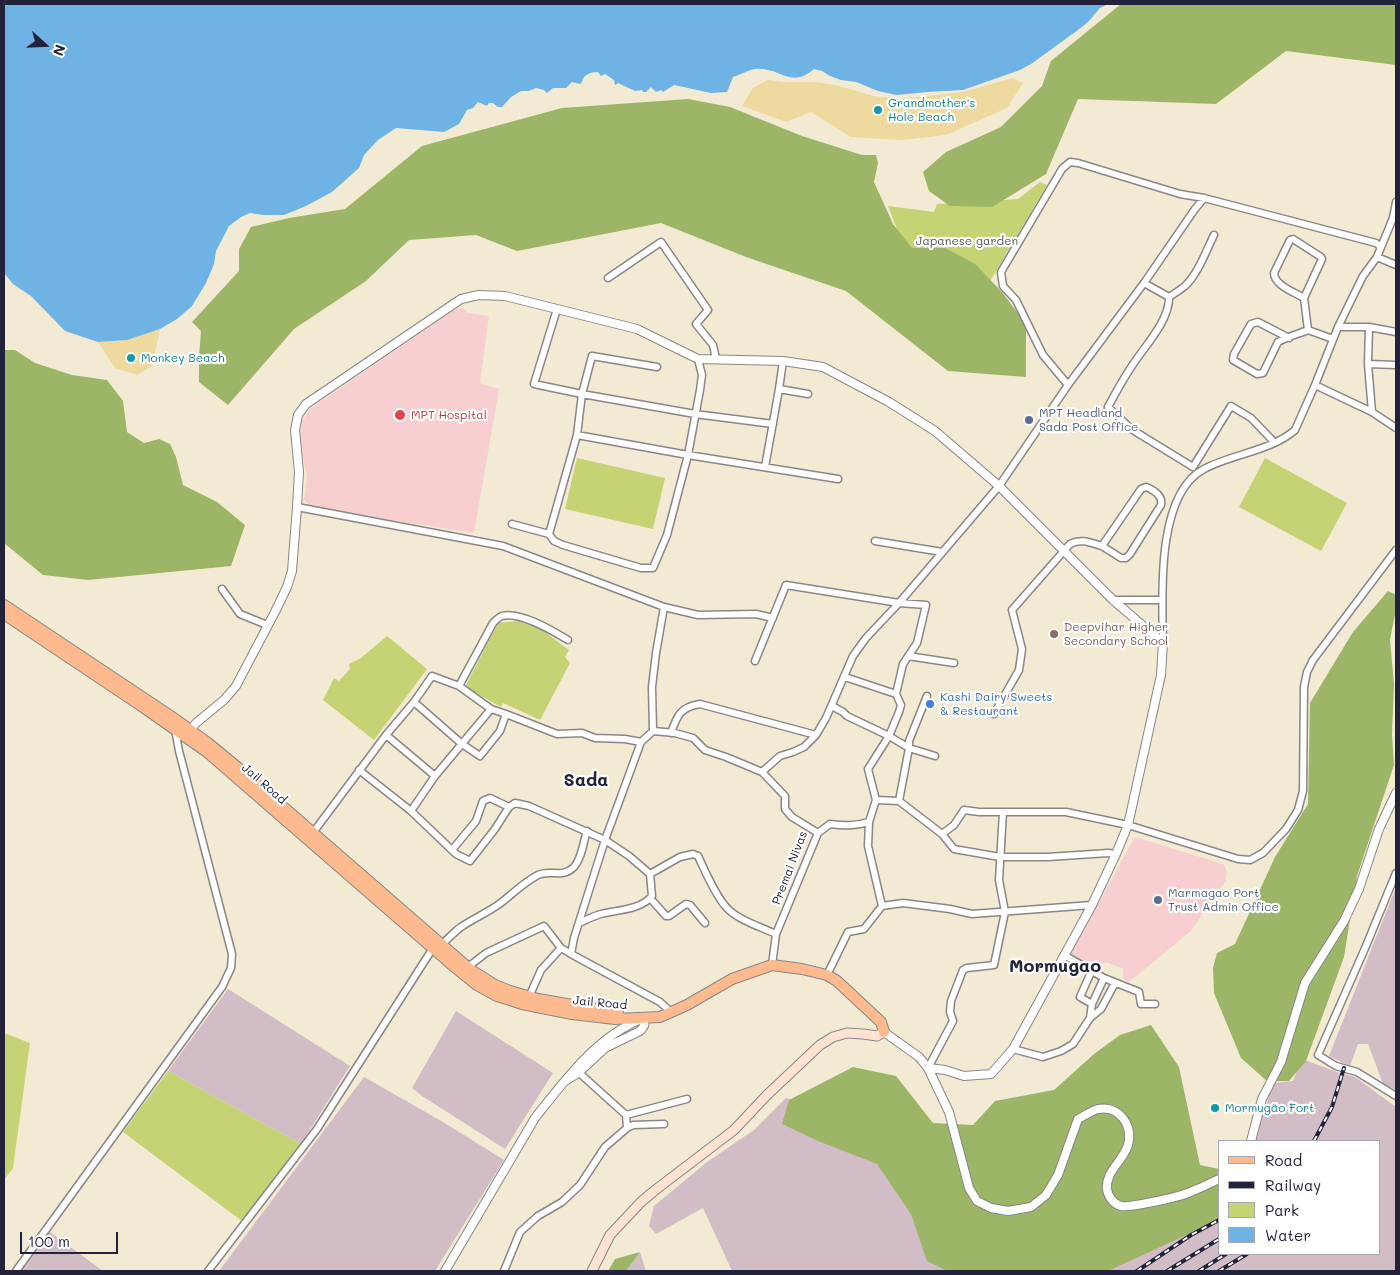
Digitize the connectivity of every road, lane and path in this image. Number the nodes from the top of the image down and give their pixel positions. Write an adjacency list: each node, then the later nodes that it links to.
1 (1204, 198): 4 (street); 8 (street); 24 (street)
2 (1396, 202): 4 (street)
3 (1214, 235): 9 (street)
4 (1381, 246): 5 (street)
5 (1377, 257): 6 (street); 12 (street)
6 (1396, 265)
7 (608, 278): 19 (street)
8 (1144, 283): 9 (street); 24 (street)
9 (1169, 297): 34 (street)
10 (1304, 298): 10 (street); 14 (street)
11 (557, 309): 18 (street); 27 (street); 39 (street)
12 (1338, 327): 13 (street); 17 (street)
13 (1368, 328): 15 (street); 21 (street)
14 (1308, 330): 16 (street); 17 (street)
15 (1396, 332)
16 (1289, 338): 16 (street)
17 (1333, 339): 25 (street)
18 (698, 359): 19 (street); 30 (street)
19 (716, 359): 20 (street)
20 (783, 360): 26 (street); 38 (street)
21 (1368, 364): 22 (street); 29 (street)
22 (1396, 365)
23 (657, 367): 27 (street)
24 (1068, 385): 38 (street)
25 (1314, 385): 29 (street); 34 (street)
26 (779, 389): 28 (street); 31 (street)
27 (582, 394): 30 (street); 33 (street)
28 (808, 394)
29 (1372, 412): 32 (street)
30 (695, 414): 31 (street); 35 (street)
31 (772, 424): 36 (street)
32 (1396, 428)
33 (577, 434): 35 (street); 41 (street)
34 (1274, 442): 49 (street)
35 (688, 455): 36 (street); 41 (street)
36 (765, 467): 37 (street)
37 (838, 479)
38 (999, 486): 45 (street); 46 (street)
39 (297, 508): 52 (street); 55 (street)
40 (512, 524): 41 (street)
41 (549, 534)
42 (875, 541): 46 (street)
43 (1102, 546): 43 (street); 45 (street)
44 (1396, 550): 91 (street)
45 (1064, 551): 48 (street); 69 (street)
46 (942, 552): 50 (street)
47 (222, 589): 55 (street)
48 (1113, 600): 49 (street); 57 (street)
49 (1162, 600): 57 (street)
50 (899, 603): 54 (street); 58 (street); 61 (street)
51 (4, 605): 70 (main road, Jail Road)
52 (664, 607): 54 (street); 71 (street)
53 (4, 614): 70 (main road, Jail Road)
54 (773, 618): 59 (street)
55 (267, 625): 72 (street)
56 (568, 640): 62 (street)
57 (1163, 642): 91 (street)
58 (908, 656): 60 (street); 63 (street)
59 (755, 661)
60 (954, 663)
61 (845, 677): 63 (street); 66 (street)
62 (459, 686): 65 (street); 67 (street)
63 (896, 694): 76 (street)
64 (927, 696): 79 (street)
65 (414, 702): 75 (street); 78 (street)
66 (832, 706): 74 (street); 76 (street)
67 (491, 709): 68 (street); 78 (street)
68 (506, 714): 77 (street); 78 (street)
69 (994, 714)
70 (176, 725): 72 (main road, Jail Road); 136 (street)
71 (653, 731): 73 (street); 77 (street)
72 (188, 733): 95 (main road, Jail Road)
73 (672, 733): 74 (street); 82 (street)
74 (816, 735): 82 (street)
75 (386, 736): 81 (street); 83 (street)
76 (889, 736): 79 (street); 85 (street)
77 (640, 742): 96 (street)
78 (462, 744): 83 (street)
79 (909, 748): 80 (street); 86 (street)
80 (935, 756)
81 (359, 770): 88 (street); 95 (street)
82 (762, 772): 93 (street, Premai Nivas)
83 (435, 776): 88 (street)
84 (1396, 793): 134 (street)
85 (876, 800): 86 (street); 90 (street)
86 (899, 800): 94 (street)
87 (509, 807): 92 (street); 97 (street); 97 (street)
88 (411, 810): 97 (street)
89 (1003, 812): 91 (street); 94 (street); 99 (street)
90 (869, 822): 93 (street); 103 (street)
91 (1128, 825): 98 (street)
92 (586, 831): 96 (street); 109 (street)
93 (818, 833): 108 (street, Premai Nivas)
94 (942, 834): 99 (street)
95 (311, 836): 109 (main road, Jail Road)
96 (605, 840): 101 (street); 106 (street)
97 (452, 850)
98 (1116, 854): 99 (street); 104 (street)
99 (1000, 857): 105 (street)
100 (1396, 873): 129 (street)
101 (650, 874): 102 (street); 108 (street)
102 (650, 898): 106 (street); 107 (street)
103 (882, 906): 105 (street); 116 (street)
104 (1092, 906): 105 (street); 112 (street)
105 (1005, 912): 127 (street)
106 (579, 923): 111 (street)
107 (704, 923)
108 (776, 934): 113 (street, Premai Nivas)
109 (437, 946): 114 (main road, Jail Road); 123 (main road, Jail Road); 137 (street)
110 (561, 948): 111 (street); 114 (street); 119 (street)
111 (571, 954): 122 (street)
112 (1064, 955): 115 (street); 126 (street)
113 (772, 966): 116 (main road); 122 (main road)
114 (468, 967): 119 (main road, Jail Road)
115 (1092, 970): 117 (street); 120 (street)
116 (827, 975): 125 (main road)
117 (1104, 978): 118 (street); 120 (street)
118 (1115, 983): 121 (street); 124 (street)
119 (529, 997): 123 (main road, Jail Road)
120 (1092, 1004): 124 (street)
121 (1155, 1004)
122 (672, 1013): 123 (main road)
123 (644, 1018): 128 (street)
124 (1090, 1018): 126 (street)
125 (884, 1032): 127 (street); 140 (main road)
126 (1013, 1049): 127 (street)
127 (928, 1068): 135 (street)
128 (576, 1071): 131 (street); 138 (street)
129 (1396, 1096)
130 (687, 1099): 131 (street)
131 (626, 1115): 133 (street)
132 (664, 1124): 133 (street)
133 (627, 1128): 139 (street)
134 (1251, 1140)
135 (1218, 1179)
136 (16, 1271)
137 (208, 1271)
138 (444, 1271)
139 (504, 1271)
140 (592, 1271)

